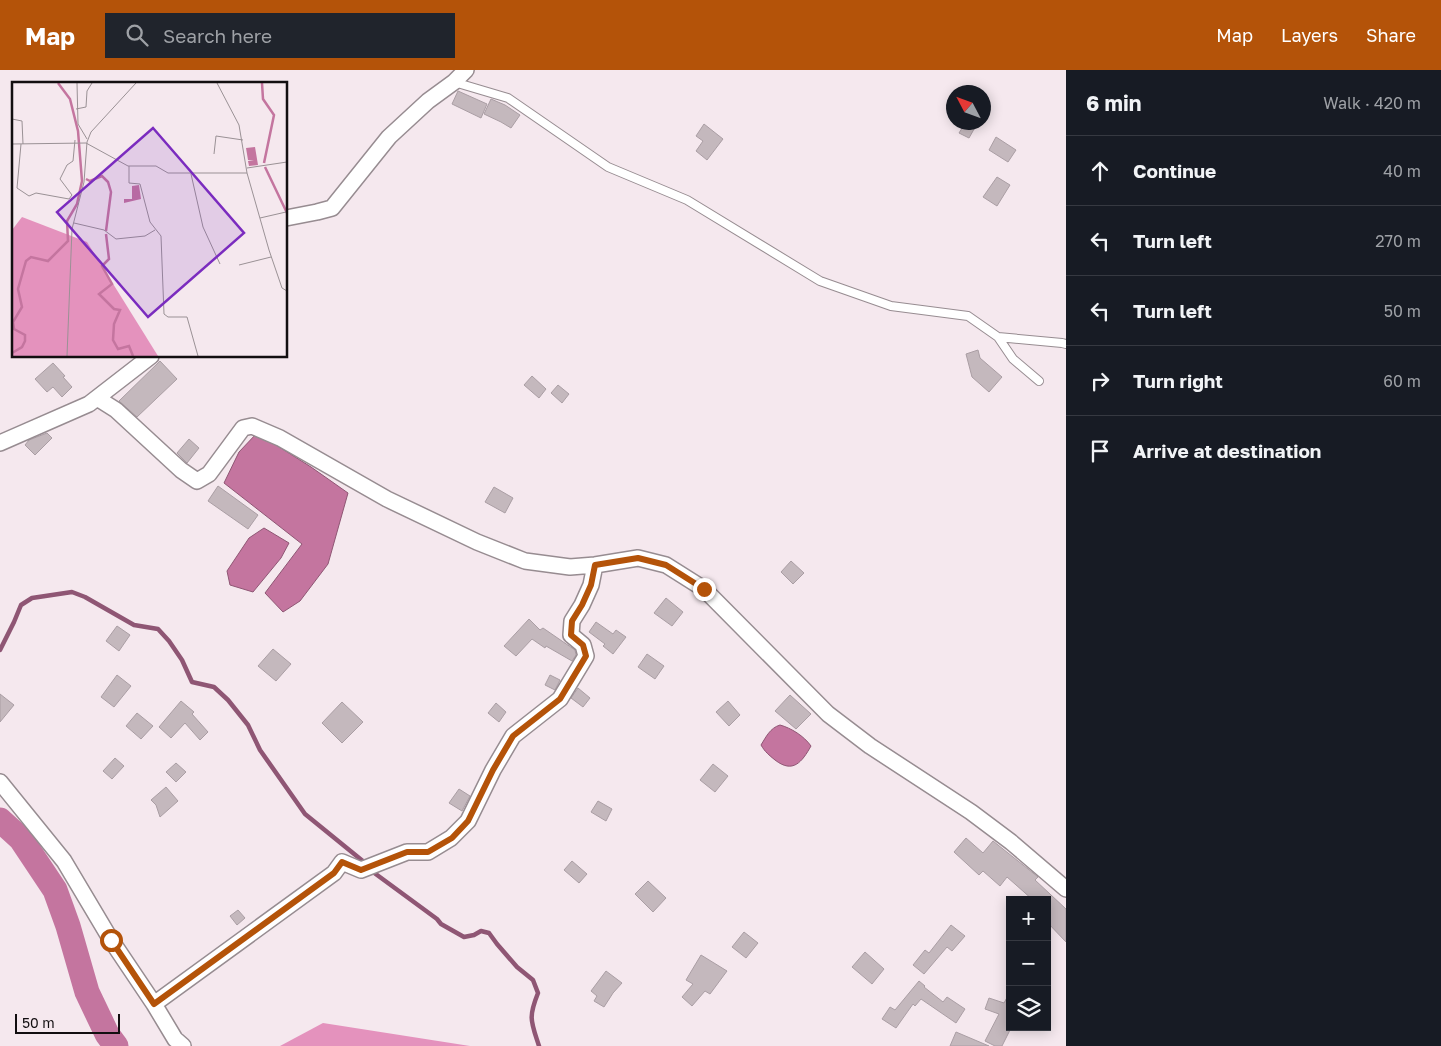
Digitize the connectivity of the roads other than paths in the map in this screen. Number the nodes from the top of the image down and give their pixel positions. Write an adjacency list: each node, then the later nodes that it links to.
1 (466, 70): 2 (street)
2 (454, 82): 3 (street); 4 (lane)
3 (288, 218)
4 (998, 337): 5 (lane); 7 (lane)
5 (1066, 344)
6 (148, 358): 8 (street)
7 (1039, 381)
8 (97, 398): 9 (street); 10 (street)
9 (0, 443)
10 (595, 565): 12 (street); 13 (street)
11 (0, 782): 13 (street)
12 (1066, 888)
13 (154, 1004): 14 (street)
14 (183, 1046)

